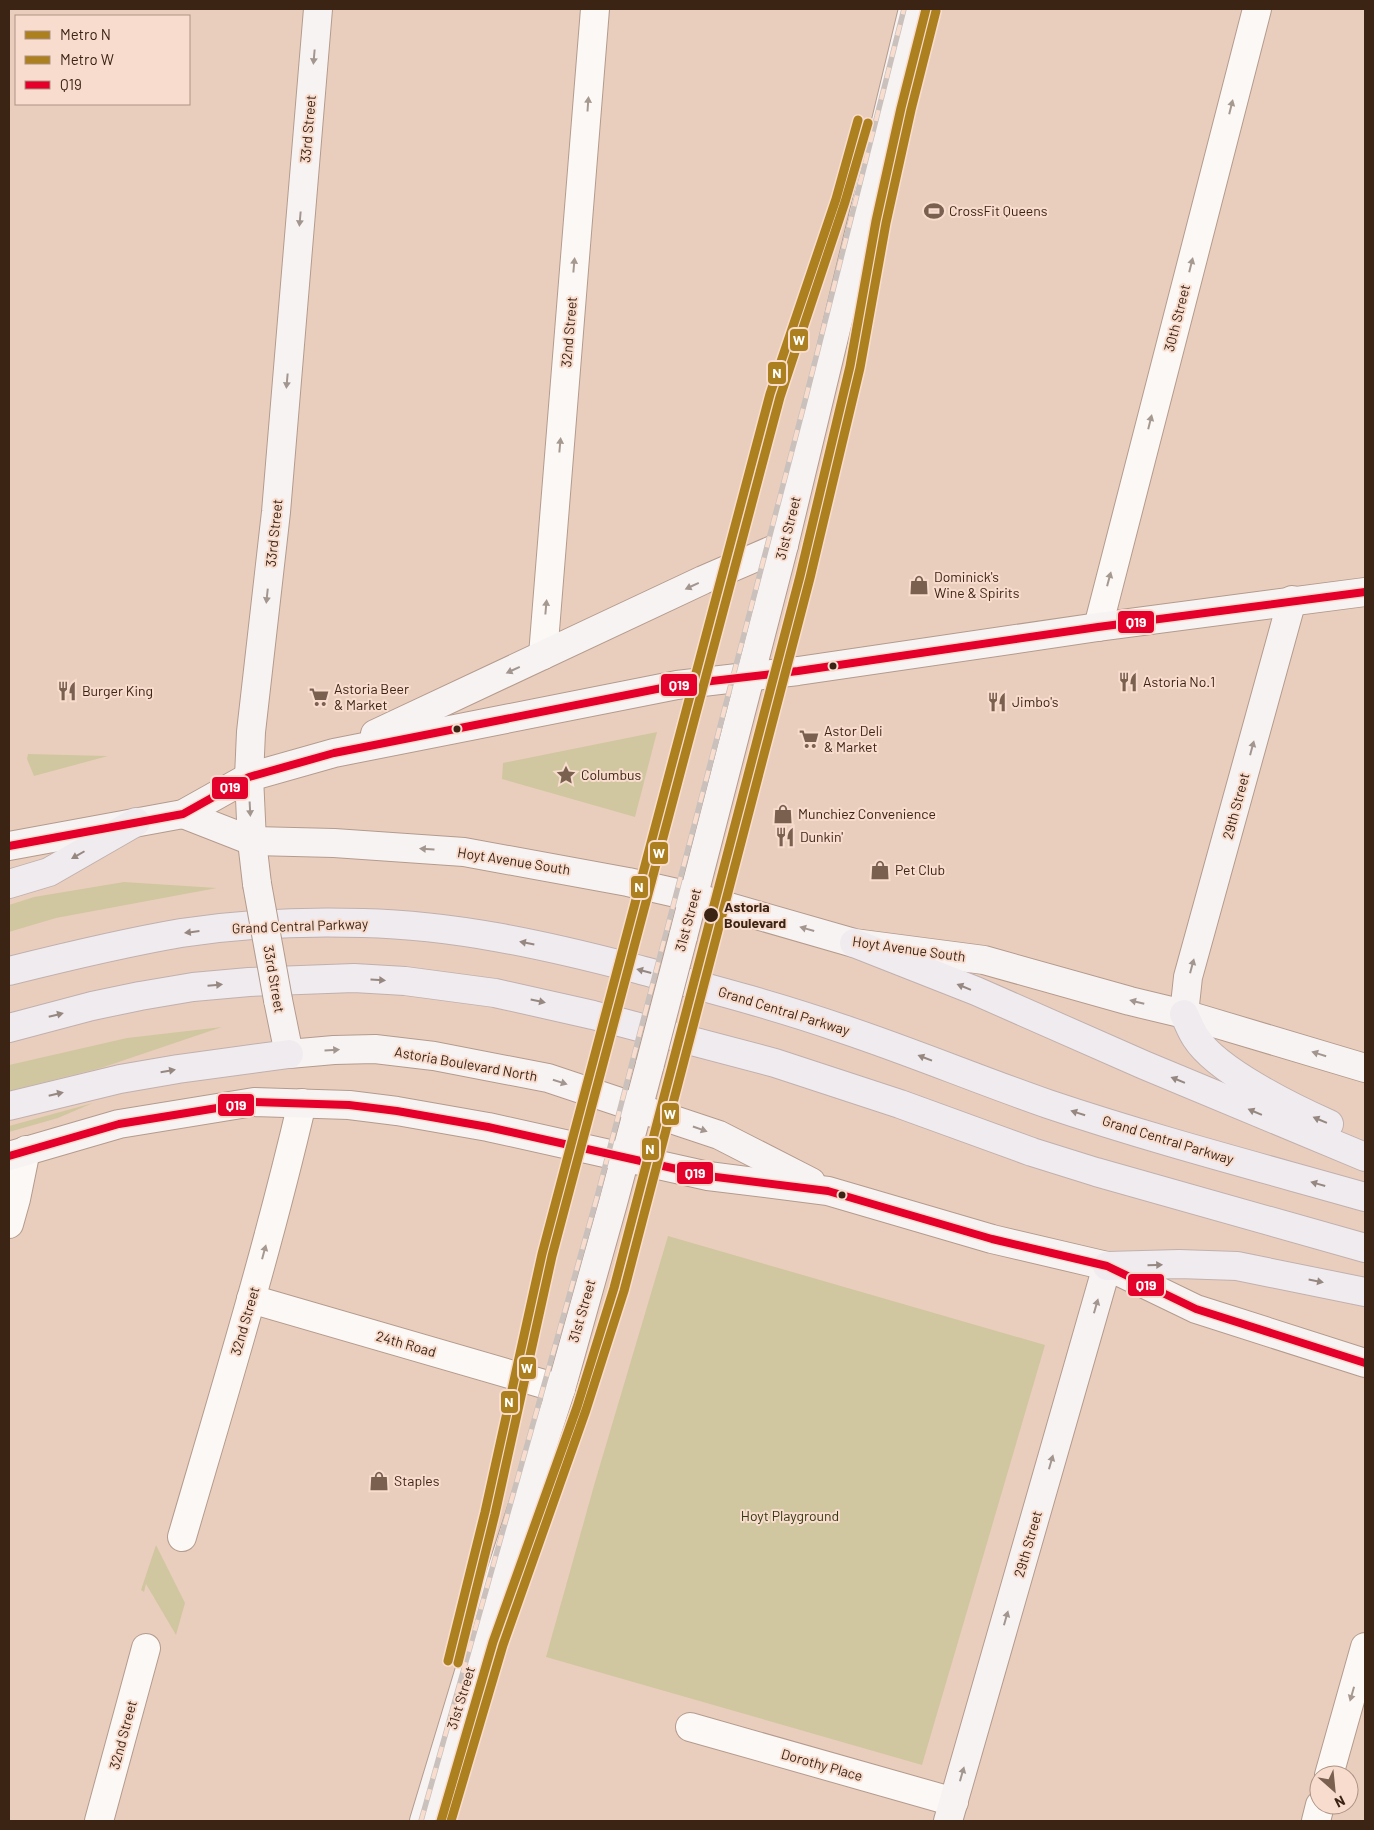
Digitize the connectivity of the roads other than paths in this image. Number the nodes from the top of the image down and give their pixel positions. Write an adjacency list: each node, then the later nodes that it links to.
1 (318, 9): 12 (main road, 33rd Street, one-way to 12)
2 (595, 9): 9 (street, 32nd Street, one-way to 2)
3 (913, 9): 5 (main road, 31st Street)
4 (1257, 9): 8 (street, 30th Street, one-way to 4)
5 (784, 545): 9 (main road, one-way to 9); 10 (main road, 31st Street)
6 (1365, 592): 7 (main road)
7 (1292, 600): 8 (main road); 21 (main road, 29th Street, one-way to 7)
8 (1098, 627): 10 (main road)
9 (543, 655): 11 (main road, one-way to 11)
10 (751, 677): 11 (main road); 18 (main road, 31st Street)
11 (334, 753): 12 (main road)
12 (248, 777): 13 (main road); 15 (main road, 33rd Street, one-way to 15)
13 (183, 814): 14 (main road); 15 (main road, Hoyt Avenue South)
14 (136, 822): 16 (main road); 17 (highway, one-way to 17)
15 (252, 841): 18 (main road, Hoyt Avenue South, one-way to 15); 23 (main road, 33rd Street, bridge)
16 (9, 846)
17 (9, 884)
18 (694, 897): 19 (main road, Hoyt Avenue South, one-way to 18); 27 (main road, 31st Street, bridge)
19 (854, 943): 21 (main road, Hoyt Avenue South, one-way to 19); 30 (highway, one-way to 19)
20 (9, 971): 33 (highway, Grand Central Parkway, one-way to 20)
21 (1184, 1014): 24 (main road, Hoyt Avenue South, one-way to 21); 28 (highway, one-way to 21)
22 (9, 1028): 35 (highway, one-way to 35)
23 (289, 1054): 26 (highway, one-way to 23); 27 (main road, Astoria Boulevard North, one-way to 27)
24 (1365, 1068)
25 (302, 1102): 29 (main road); 31 (main road); 38 (street, 32nd Street, one-way to 25)
26 (9, 1106)
27 (638, 1108): 31 (main road, 31st Street); 32 (main road, Astoria Boulevard North, one-way to 32)
28 (1365, 1139)
29 (17, 1153): 34 (street)
30 (1365, 1157)
31 (626, 1158): 32 (main road); 40 (main road, 31st Street)
32 (828, 1191): 36 (main road)
33 (1365, 1197)
34 (9, 1224)
35 (1365, 1248)
36 (1107, 1266): 37 (highway, one-way to 37); 39 (main road); 46 (main road, 29th Street, one-way to 36)
37 (1365, 1292)
38 (251, 1299): 40 (street, 24th Road); 41 (street, 32nd Street)
39 (1365, 1363)
40 (560, 1388): 48 (main road, 31st Street)
41 (182, 1538)
42 (146, 1648): 47 (street, 32nd Street)
43 (1365, 1648): 45 (street, one-way to 45)
44 (690, 1727): 46 (street, Dorothy Place)
45 (1332, 1765)
46 (951, 1812)
47 (99, 1821)
48 (424, 1821)

